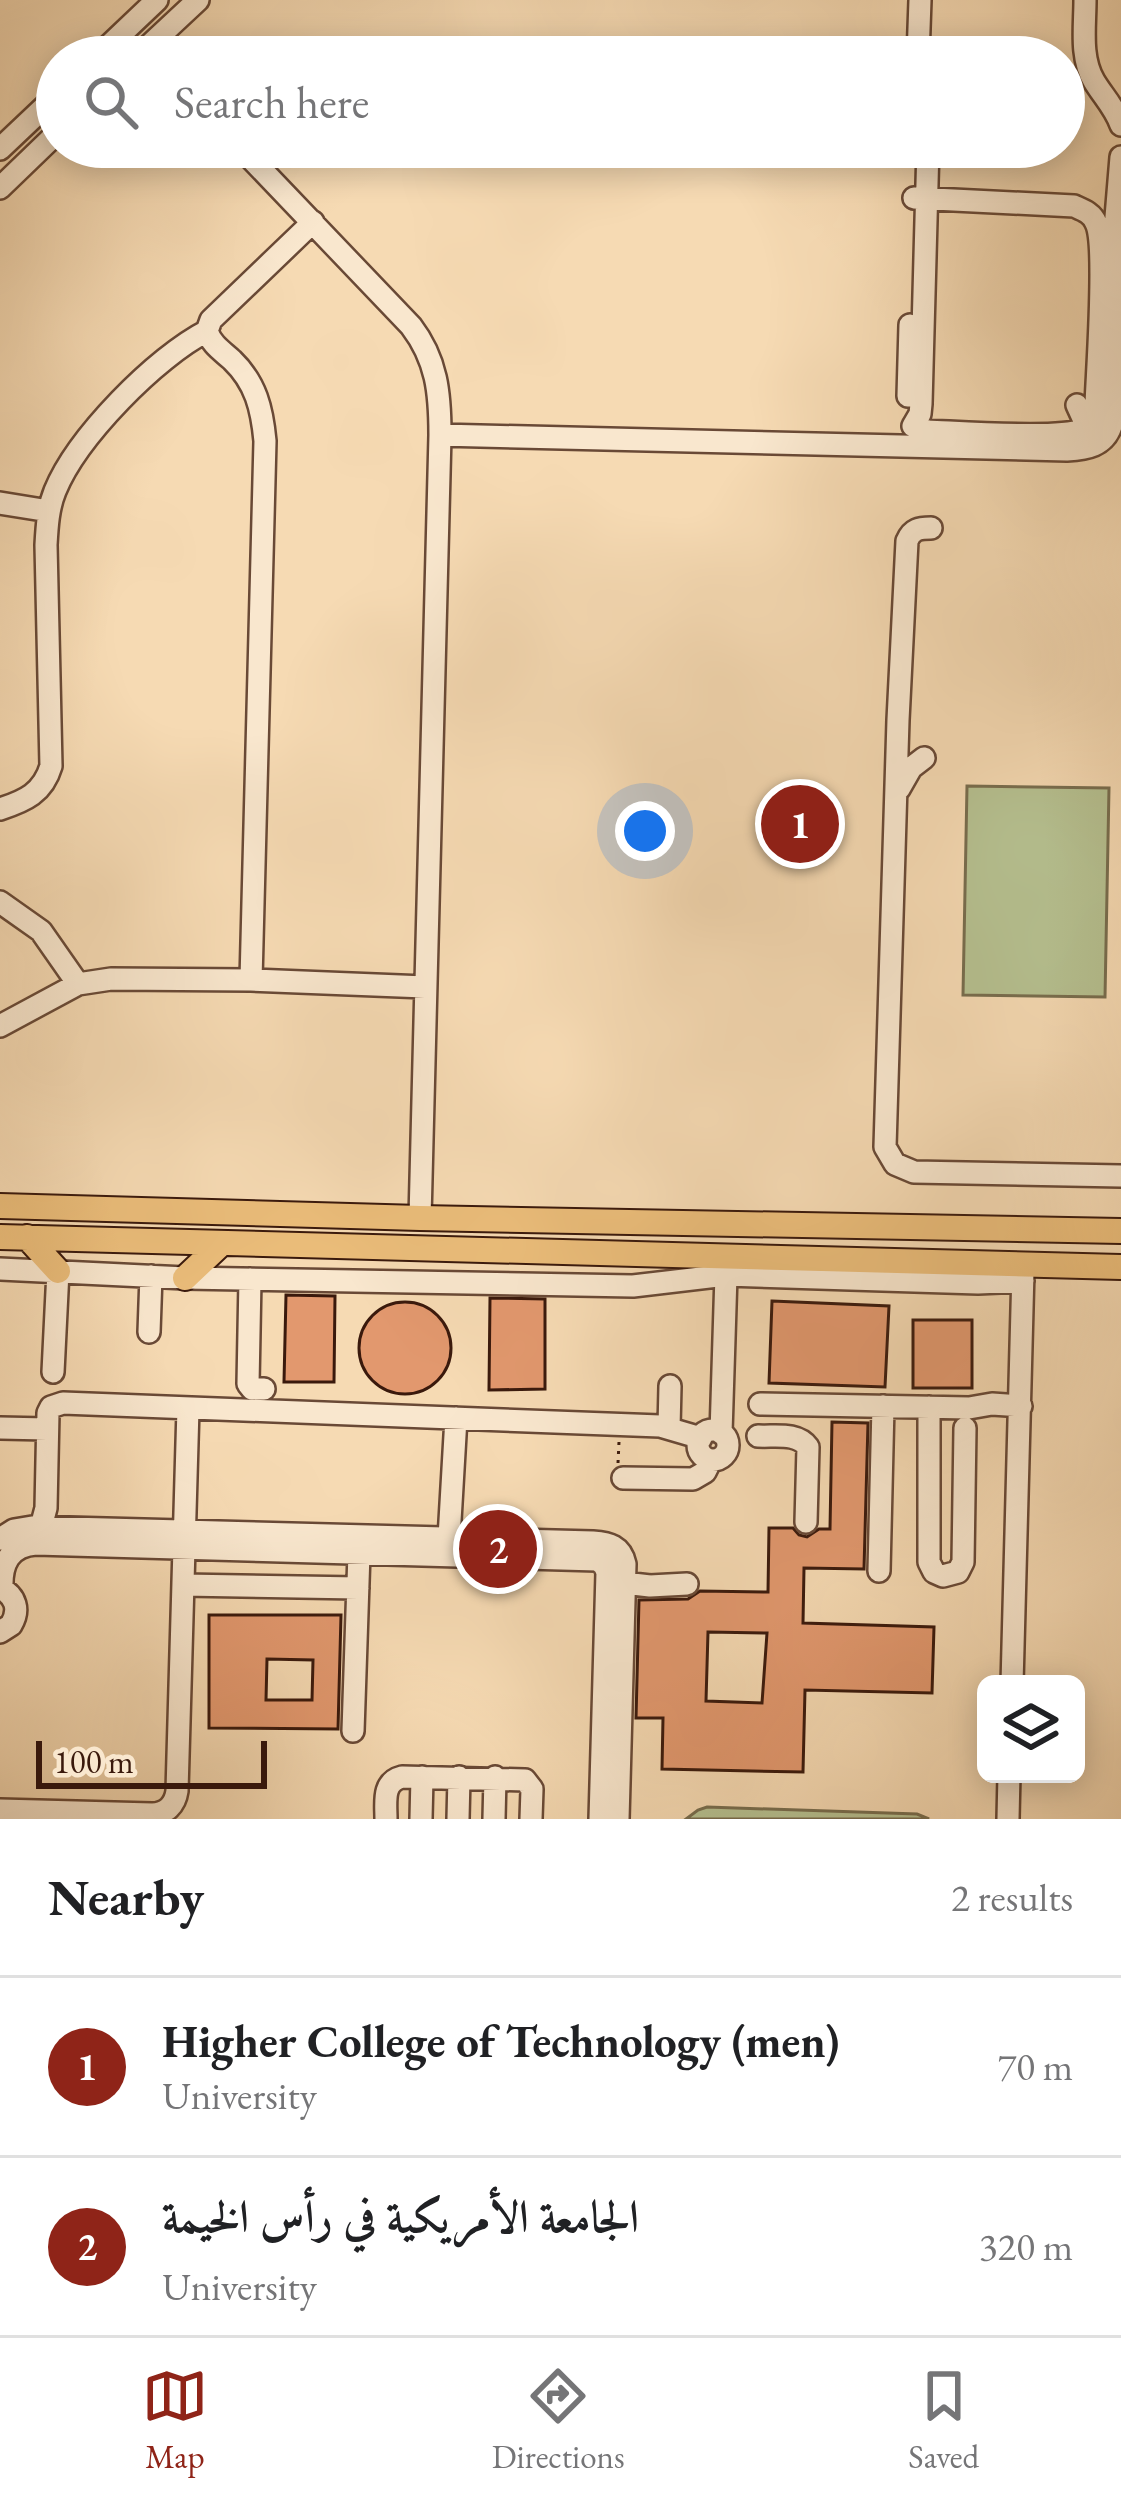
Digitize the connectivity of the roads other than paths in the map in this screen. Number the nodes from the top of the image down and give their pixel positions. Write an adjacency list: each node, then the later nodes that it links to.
1 (158, 0): 6 (street)
2 (198, 0): 7 (street)
3 (920, 0): 8 (street)
4 (930, 0): 9 (street)
5 (1085, 0): 10 (street)
6 (119, 36)
7 (163, 36)
8 (919, 36)
9 (929, 36)
10 (1084, 36)
11 (1085, 52): 13 (street)
12 (36, 111): 14 (street)
13 (1121, 125)
14 (5, 134): 15 (street)
15 (34, 156): 20 (street)
16 (1121, 157): 24 (street)
17 (260, 168): 22 (street)
18 (917, 168): 21 (street)
19 (925, 168): 21 (street)
20 (0, 188)
21 (920, 198): 26 (street); 26 (street)
22 (313, 222): 23 (street); 27 (street)
23 (207, 331): 29 (street); 37 (street)
24 (1118, 366): 27 (street)
25 (1077, 405): 26 (street)
26 (1087, 427)
27 (440, 435): 39 (street)
28 (0, 503): 29 (street)
29 (49, 511): 35 (street)
30 (931, 528): 31 (street)
31 (898, 720): 32 (street); 34 (street)
32 (924, 721)
33 (924, 758): 34 (street)
34 (896, 795): 41 (street)
35 (0, 809)
36 (0, 902): 38 (street)
37 (250, 980): 38 (street); 39 (street)
38 (78, 984): 40 (street)
39 (424, 987): 43 (street)
40 (0, 1026)
41 (1121, 1176)
42 (0, 1206): 43 (main road)
43 (420, 1218): 44 (main road)
44 (1121, 1231)
45 (0, 1237): 46 (main road)
46 (27, 1237): 47 (main road); 50 (main road)
47 (222, 1243): 51 (main road); 54 (main road)
48 (1121, 1267): 51 (main road)
49 (0, 1269): 50 (street)
50 (58, 1271): 52 (street); 57 (street)
51 (1023, 1273): 53 (street); 65 (street)
52 (151, 1276): 54 (street); 56 (street)
53 (726, 1276): 55 (street); 71 (street)
54 (185, 1278): 55 (street)
55 (250, 1279): 59 (street)
56 (149, 1332)
57 (53, 1372)
58 (670, 1386): 69 (street)
59 (264, 1389)
60 (760, 1404): 61 (street)
61 (788, 1404): 62 (street); 73 (street)
62 (883, 1406): 64 (street); 82 (street)
63 (188, 1408): 66 (street); 70 (street); 79 (street)
64 (929, 1408): 67 (street); 67 (street)
65 (1021, 1411): 67 (street); 88 (street)
66 (456, 1418): 69 (street); 77 (street)
67 (967, 1418)
68 (0, 1428): 70 (street)
69 (669, 1428): 71 (street)
70 (47, 1429): 76 (street)
71 (711, 1435): 74 (street)
72 (758, 1436): 73 (street)
73 (788, 1437): 75 (street)
74 (622, 1478)
75 (806, 1522)
76 (41, 1527): 78 (street); 79 (street)
77 (449, 1538): 79 (street); 81 (street)
78 (0, 1539)
79 (184, 1540): 80 (street); 84 (street); 85 (street)
80 (359, 1553): 81 (street); 86 (street)
81 (614, 1564): 83 (street); 100 (street); 101 (street)
82 (879, 1571)
83 (686, 1584)
84 (183, 1585): 86 (street); 94 (street)
85 (1, 1588): 87 (street)
86 (358, 1588): 89 (street)
87 (0, 1632)
88 (1012, 1675)
89 (353, 1731)
90 (422, 1777): 91 (street); 95 (street); 96 (street)
91 (459, 1777): 92 (street); 97 (street)
92 (495, 1778): 98 (street); 99 (street)
93 (1010, 1783): 102 (street)
94 (0, 1810)
95 (386, 1819)
96 (422, 1819)
97 (458, 1819)
98 (494, 1819)
99 (531, 1819)
100 (599, 1819)
101 (618, 1819)
102 (1008, 1819)

